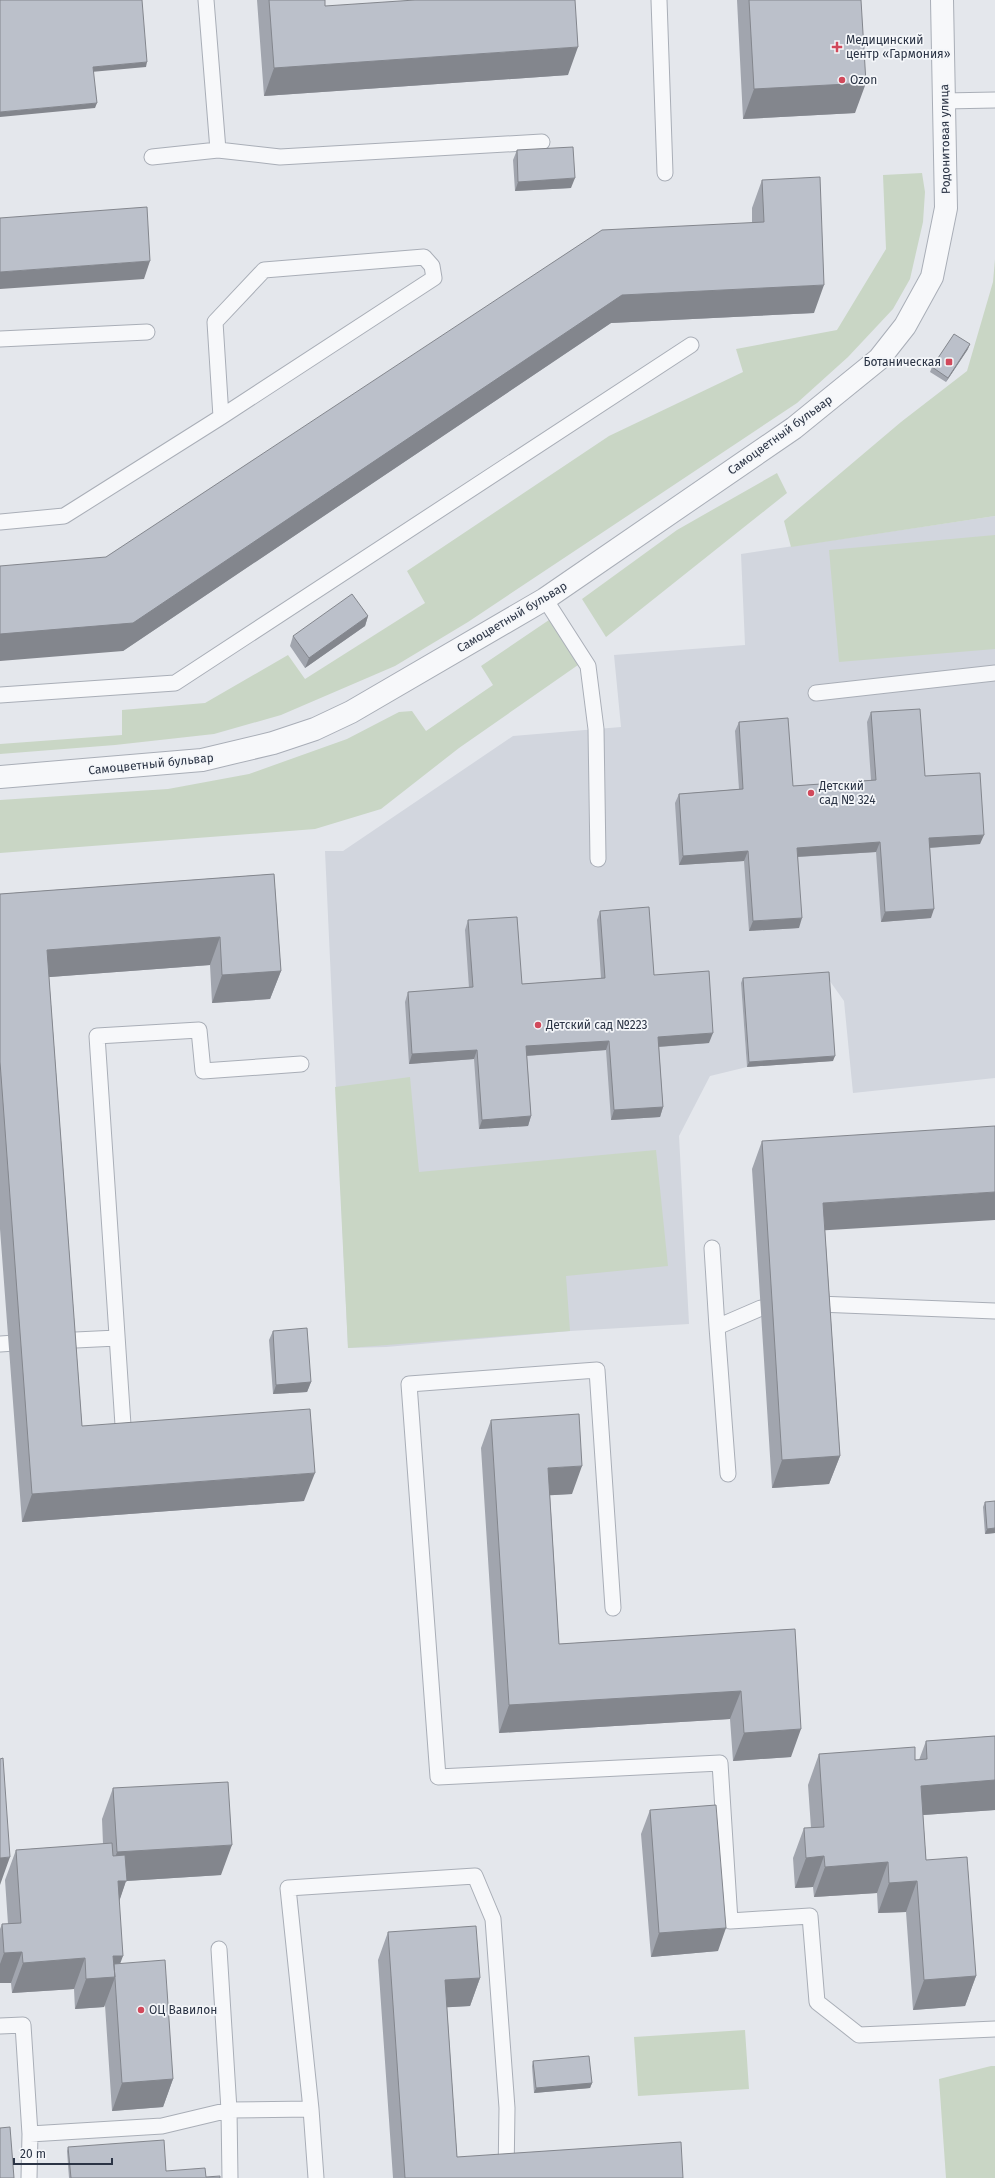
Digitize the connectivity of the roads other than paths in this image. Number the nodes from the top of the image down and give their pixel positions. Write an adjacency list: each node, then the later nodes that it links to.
1 (206, 0): 7 (lane)
2 (659, 0): 9 (lane)
3 (942, 0): 5 (street, Родонитовая улица)
4 (995, 100): 5 (lane)
5 (944, 101): 10 (street, Родонитовая улица)
6 (542, 142): 7 (lane)
7 (218, 150): 8 (lane)
8 (152, 157)
9 (666, 173)
10 (932, 277): 16 (street, Самоцветный бульвар)
11 (147, 332): 12 (lane)
12 (0, 339)
13 (691, 345): 19 (lane)
14 (221, 417): 14 (lane); 15 (lane)
15 (0, 522)
16 (545, 599): 20 (street, Самоцветный бульвар); 21 (lane)
17 (995, 673): 18 (lane)
18 (816, 693)
19 (0, 695)
20 (0, 777)
21 (598, 859)
22 (301, 1064): 28 (lane)
23 (712, 1248): 27 (lane)
24 (818, 1304): 26 (lane)
25 (761, 1308): 27 (lane)
26 (995, 1312)
27 (717, 1327): 31 (lane)
28 (117, 1338): 29 (lane); 30 (lane)
29 (0, 1344)
30 (140, 1439)
31 (728, 1474)
32 (613, 1608): 35 (lane)
33 (219, 1949): 36 (lane)
34 (0, 2026): 38 (lane)
35 (995, 2030)
36 (230, 2110): 37 (lane); 38 (lane); 40 (lane)
37 (311, 2110): 41 (lane); 42 (lane)
38 (30, 2134): 39 (lane)
39 (29, 2178)
40 (230, 2178)
41 (316, 2178)
42 (506, 2178)

